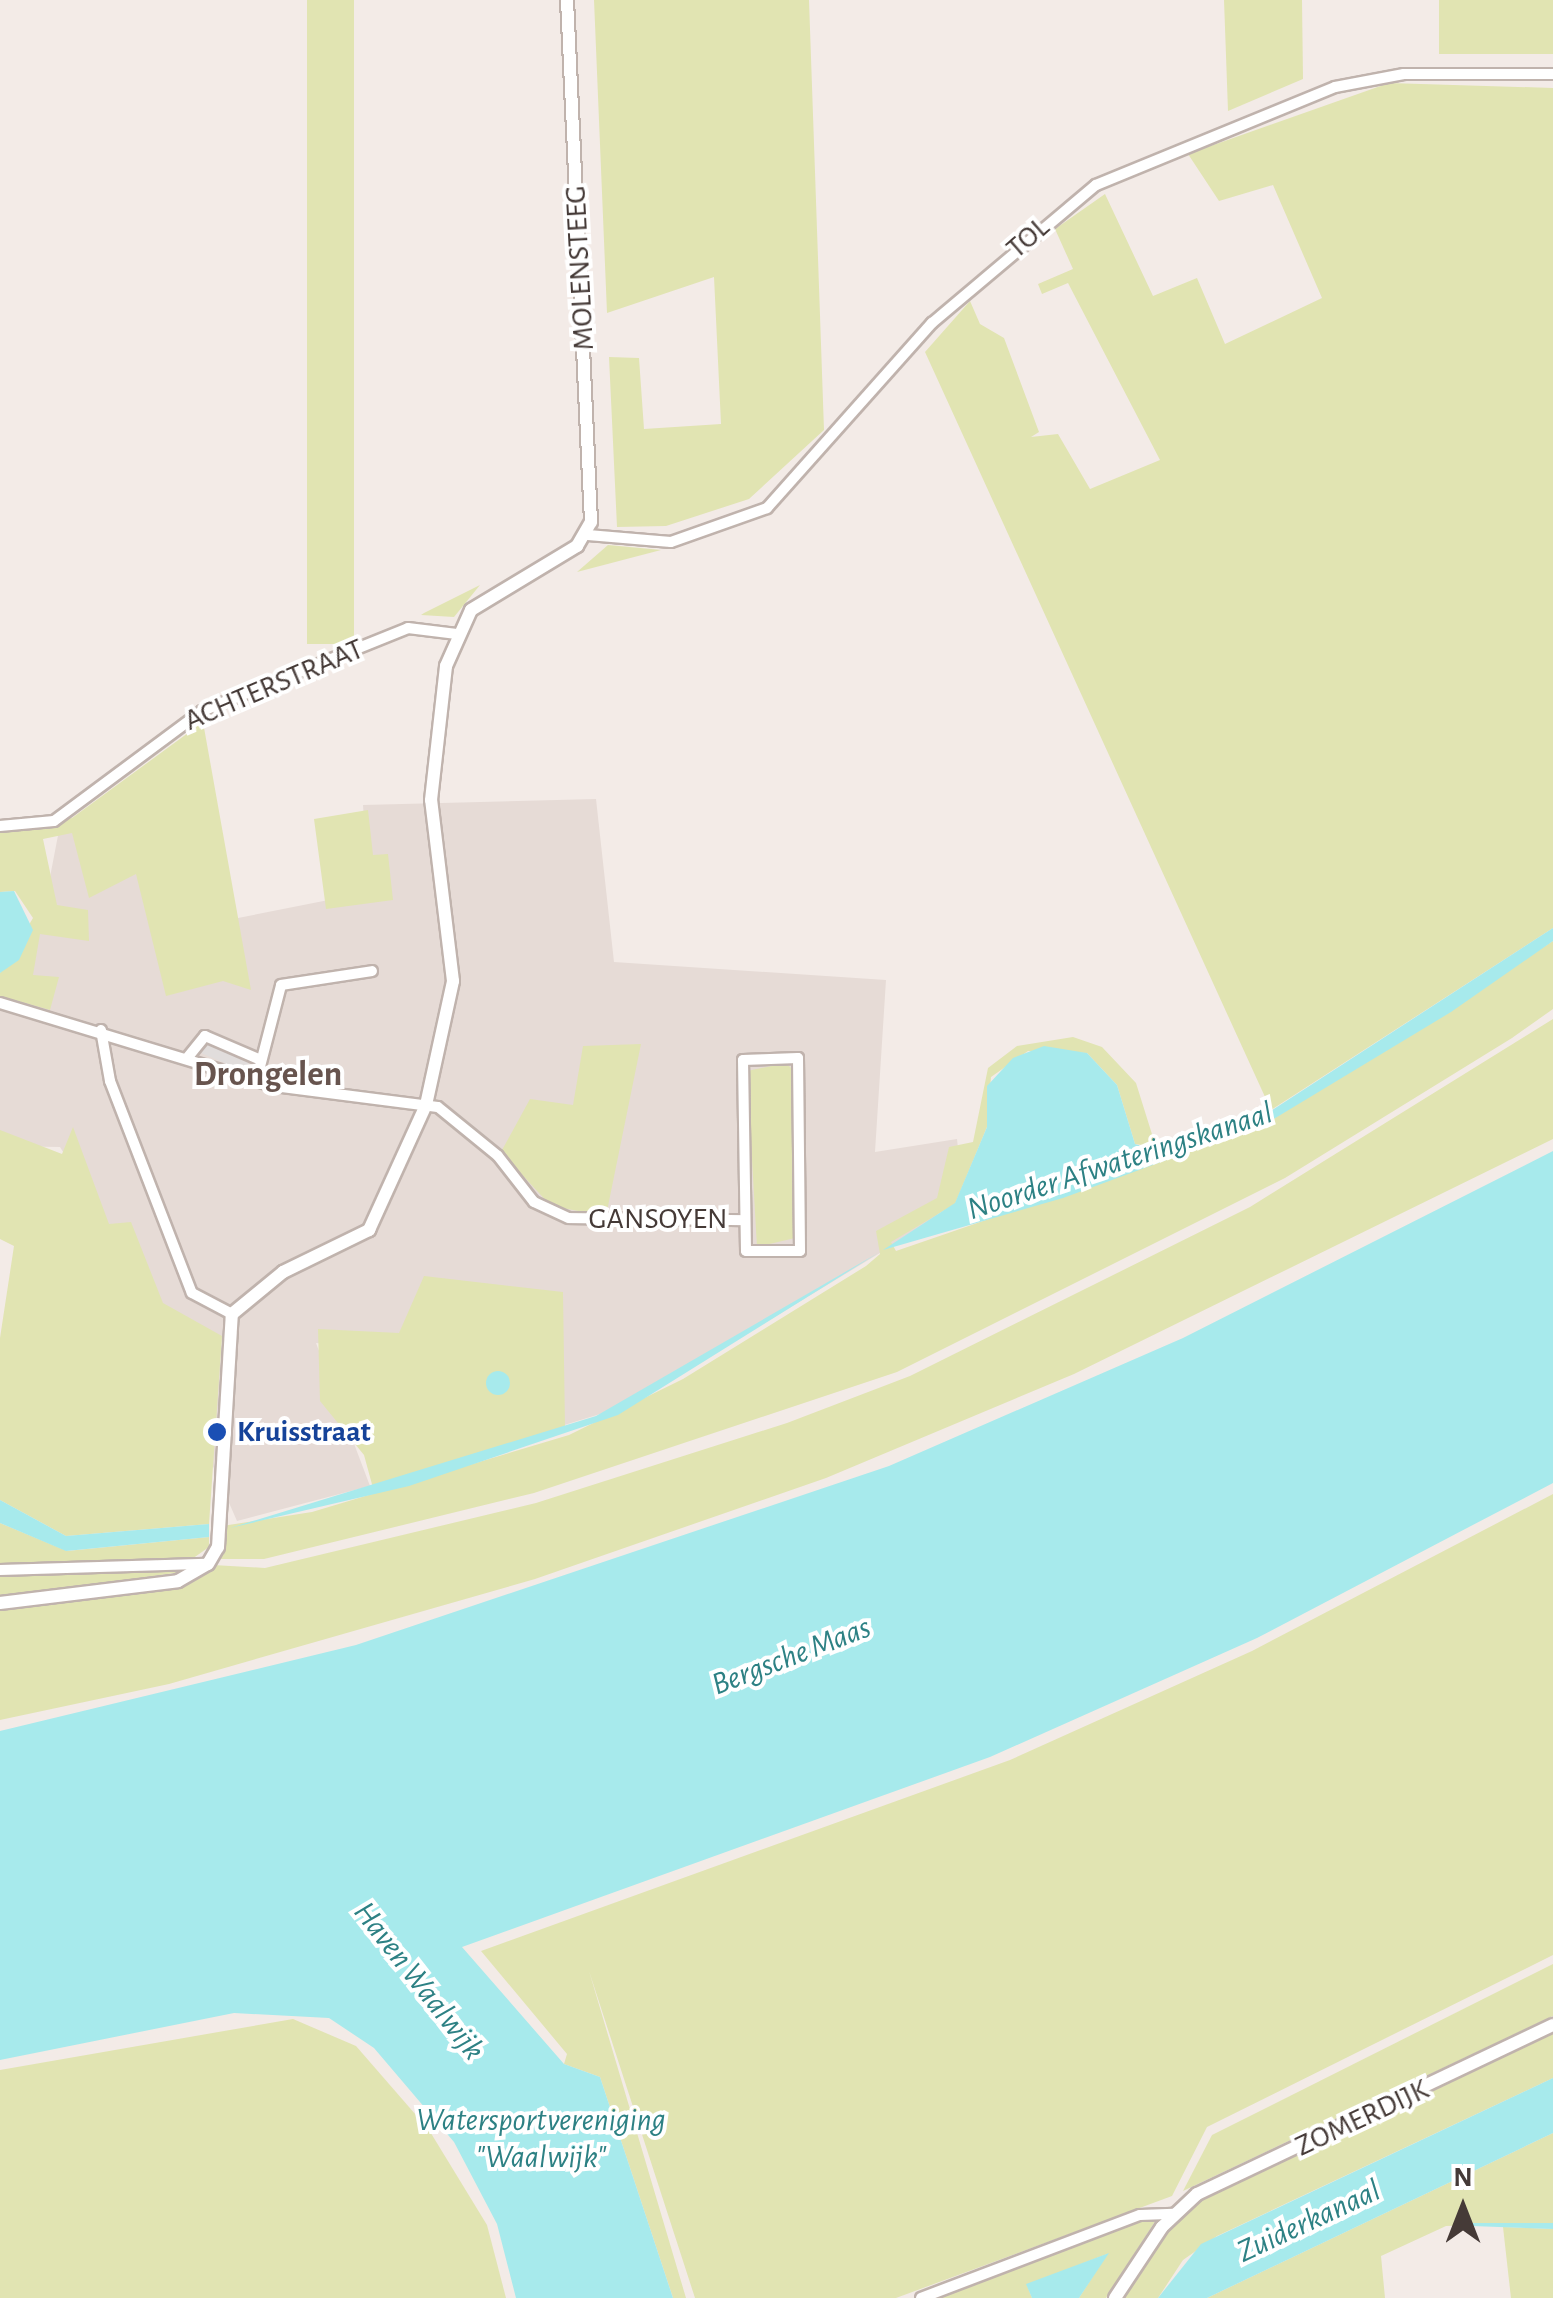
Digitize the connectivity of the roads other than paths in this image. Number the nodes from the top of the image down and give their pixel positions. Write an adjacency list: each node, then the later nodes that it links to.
1 (567, 0): 3 (street, MOLENSTEEG)
2 (1553, 74): 3 (street, TOL)
3 (588, 535): 4 (street)
4 (457, 634): 5 (street, ACHTERSTRAAT); 12 (street)
5 (0, 826)
6 (372, 970): 10 (street)
7 (0, 1003): 8 (street, GANSOYEN)
8 (101, 1030): 9 (street, GANSOYEN); 14 (street)
9 (188, 1057): 10 (street); 11 (street, GANSOYEN)
10 (261, 1060): 11 (street)
11 (256, 1082): 12 (street, GANSOYEN)
12 (426, 1105): 13 (street, GANSOYEN); 14 (street)
13 (745, 1220): 13 (street, GANSOYEN)
14 (232, 1314): 15 (street)
15 (208, 1564): 16 (street); 17 (street)
16 (0, 1570)
17 (0, 1603)
18 (1553, 2026): 19 (street, ZOMERDIJK)
19 (1174, 2214): 20 (street, ZOMERDIJK); 21 (street, ZOMERDIJK)
20 (921, 2298)
21 (1115, 2298)

